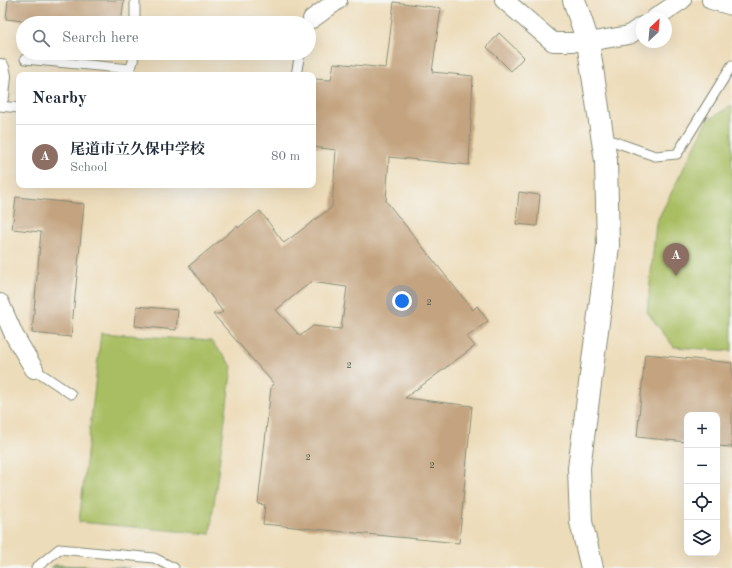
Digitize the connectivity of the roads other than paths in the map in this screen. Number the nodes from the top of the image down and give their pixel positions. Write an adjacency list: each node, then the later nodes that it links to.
1 (136, 0): 9 (lane)
2 (338, 0): 10 (street)
3 (504, 0): 12 (street)
4 (574, 0): 12 (street)
5 (682, 0): 8 (street)
6 (711, 0): 7 (street)
7 (732, 6)
8 (664, 12)
9 (135, 16)
10 (316, 16)
11 (636, 30): 12 (street)
12 (588, 42): 23 (street)
13 (33, 60): 18 (lane)
14 (133, 60): 18 (lane)
15 (299, 60): 19 (lane)
16 (732, 65): 23 (lane)
17 (0, 68): 20 (street)
18 (129, 72)
19 (297, 72)
20 (0, 96)
21 (0, 106): 22 (lane)
22 (16, 108)
23 (603, 138): 29 (street)
24 (0, 303): 25 (street)
25 (34, 369): 26 (lane)
26 (71, 394)
27 (36, 568): 28 (lane)
28 (174, 568)
29 (592, 568)

